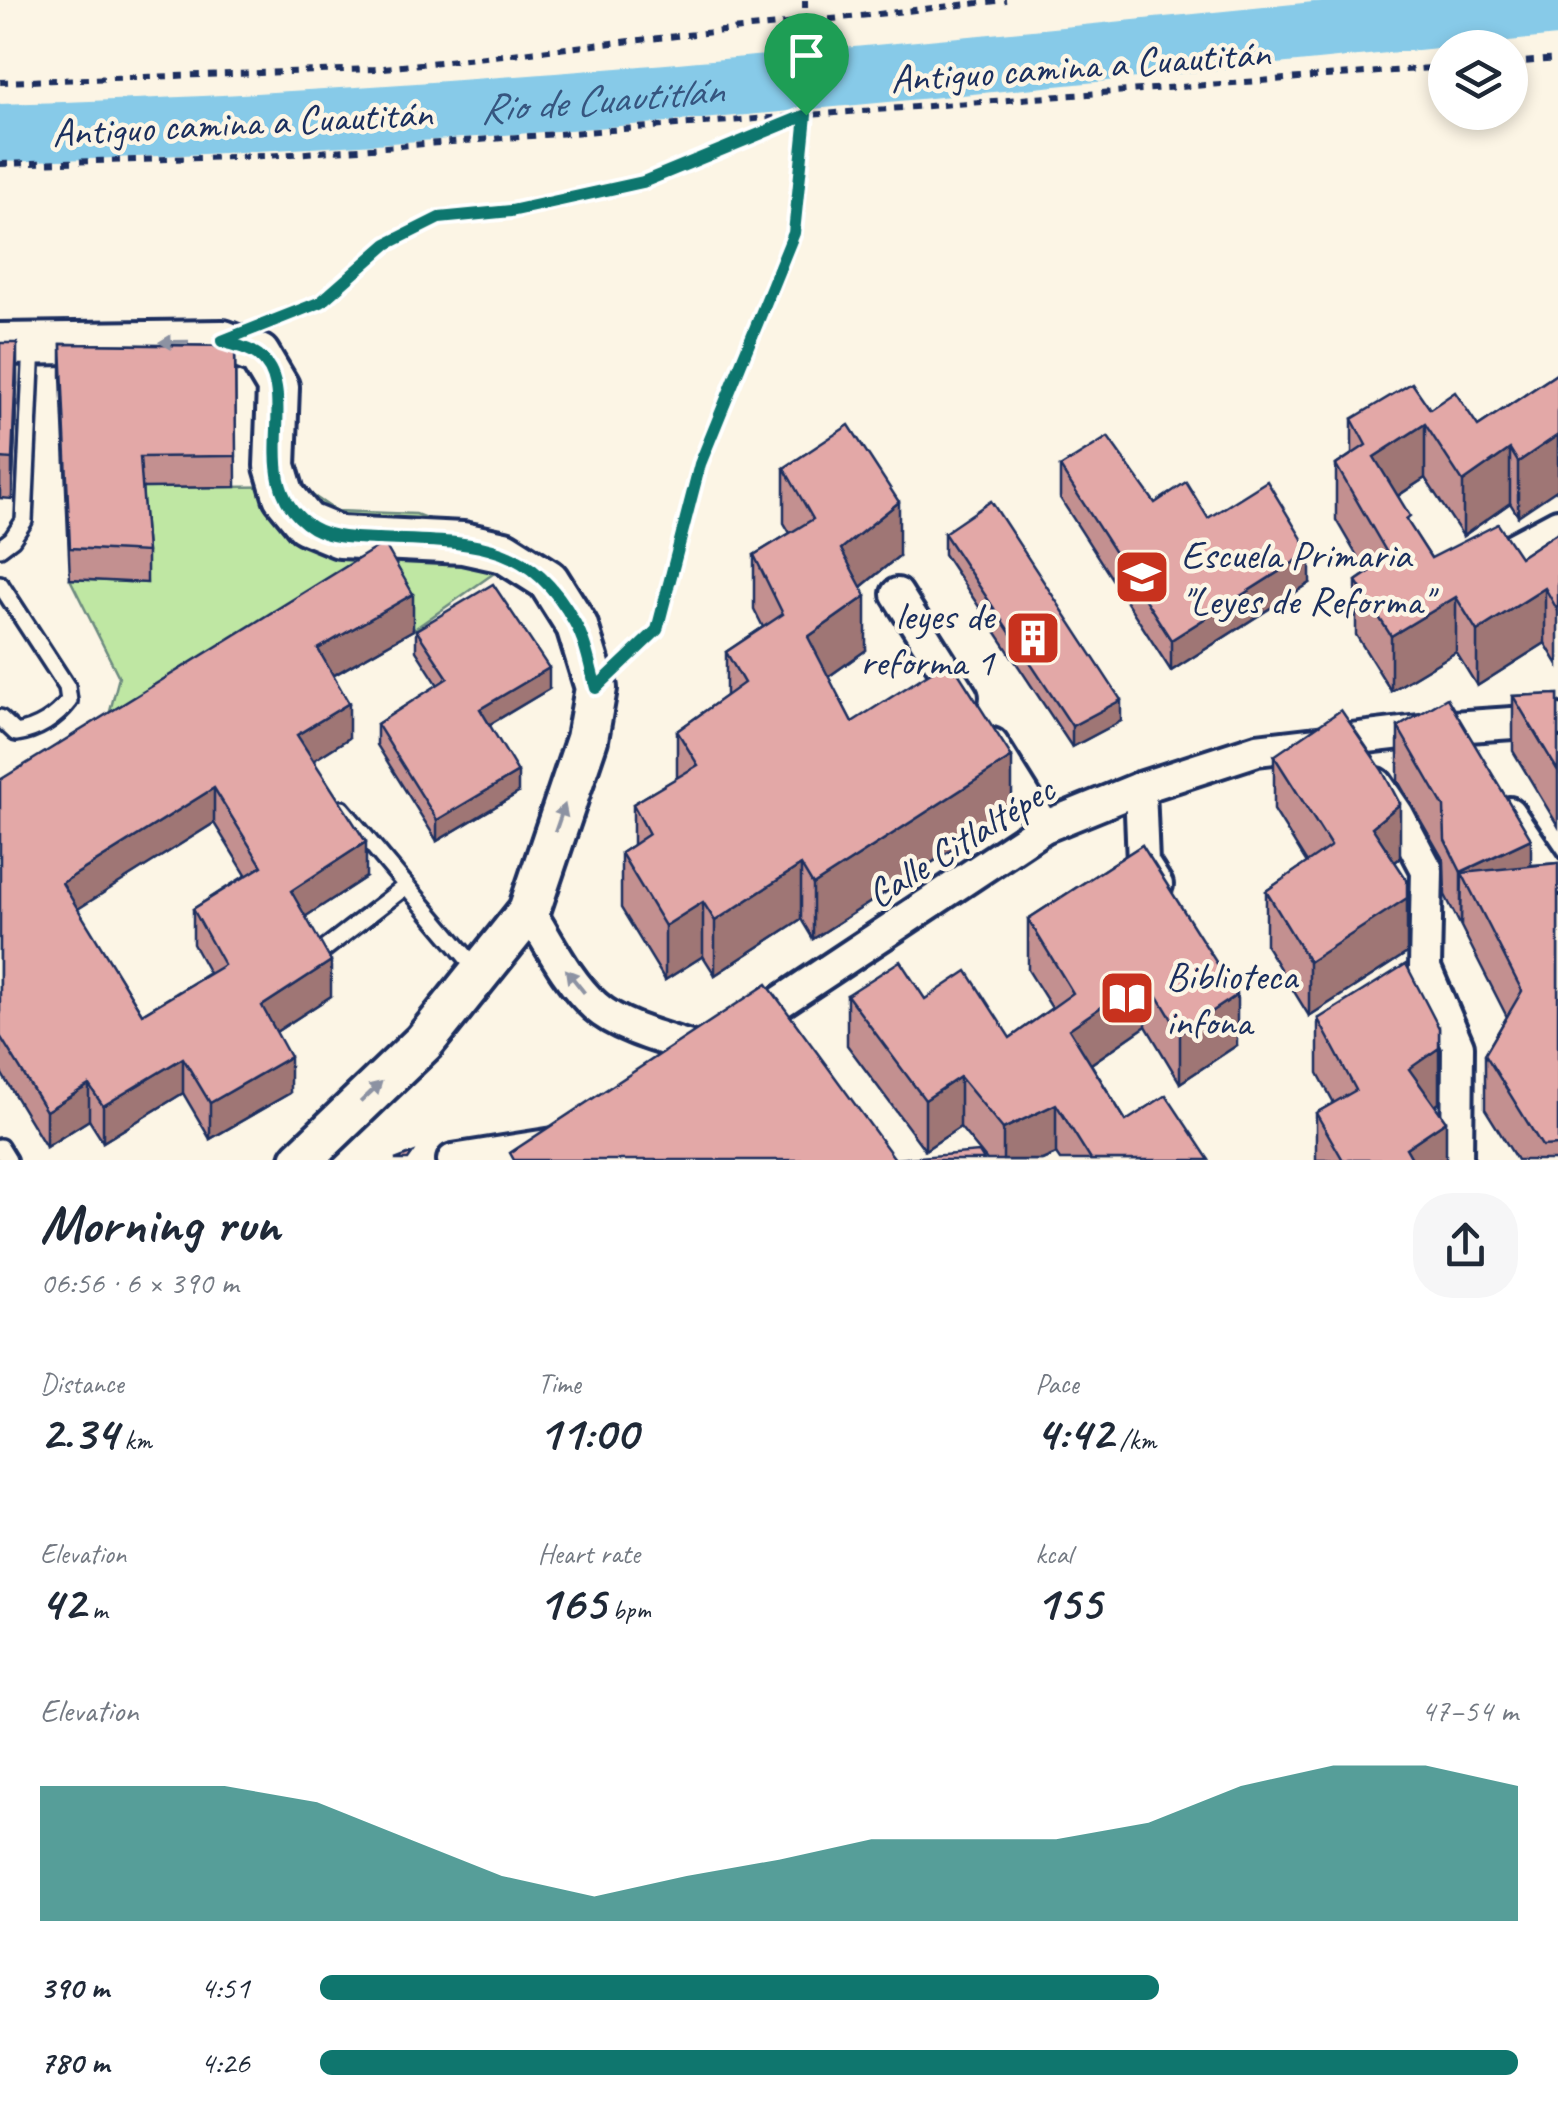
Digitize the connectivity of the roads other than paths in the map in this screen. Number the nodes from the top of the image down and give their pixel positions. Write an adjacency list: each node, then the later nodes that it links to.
1 (16, 344): 3 (lane); 21 (street, one-way to 1)
2 (1558, 525): 4 (street)
3 (0, 548)
4 (1458, 579)
5 (0, 584): 9 (lane)
6 (897, 594): 7 (street)
7 (952, 681): 8 (street); 17 (street)
8 (922, 700)
9 (0, 718)
10 (1558, 720): 11 (street, Calle Citlaltépec)
11 (1453, 727): 12 (street, Calle Citlaltépec); 13 (street)
12 (1347, 740): 14 (street, Calle Citlaltépec); 32 (street)
13 (1473, 758)
14 (1140, 788): 17 (street, Calle Citlaltépec); 20 (street)
15 (1493, 788): 18 (street)
16 (333, 798): 19 (lane)
17 (1044, 827): 25 (street, Calle Citlaltépec)
18 (1558, 878)
19 (406, 886): 22 (lane); 23 (lane)
20 (1173, 909)
21 (529, 911): 23 (street); 24 (street, one-way to 21)
22 (318, 954)
23 (478, 971): 30 (street, one-way to 23)
24 (640, 1030): 25 (street); 25 (street, Calle Citlaltépec)
25 (702, 1051)
26 (586, 1124): 28 (street)
27 (0, 1146): 29 (lane)
28 (545, 1152): 31 (street)
29 (8, 1160)
30 (301, 1160)
31 (453, 1160)
32 (1457, 1160)

